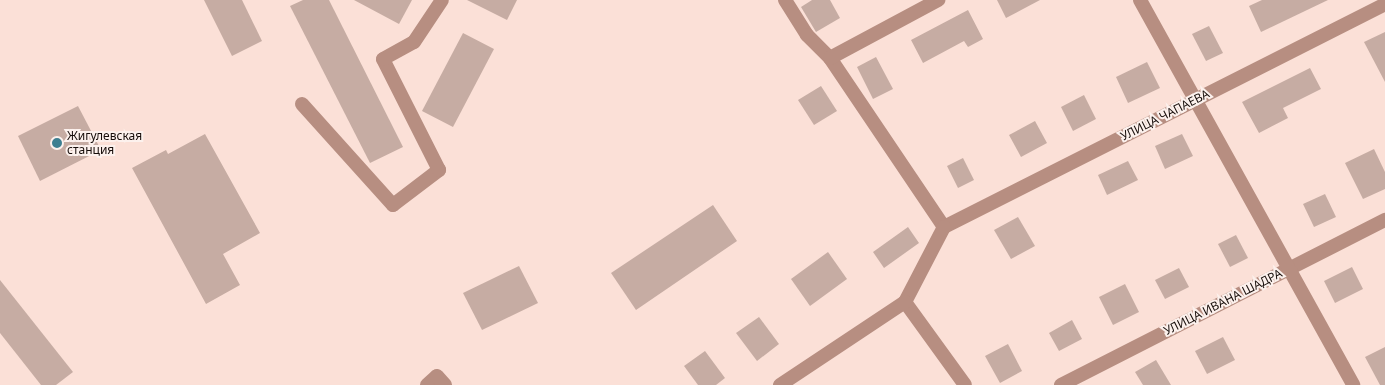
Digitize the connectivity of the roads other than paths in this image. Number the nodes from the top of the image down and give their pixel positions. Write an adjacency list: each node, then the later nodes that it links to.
1 (442, 0): 8 (street)
2 (785, 0): 6 (street)
3 (938, 0): 6 (street)
4 (1140, 0): 7 (street)
5 (1385, 4): 7 (street, УЛИЦА ЧАПАЕВА)
6 (830, 58): 10 (street)
7 (1195, 100): 10 (street, УЛИЦА ЧАПАЕВА); 11 (street)
8 (302, 104)
9 (1385, 220): 11 (street, УЛИЦА ИВАНА ШАДРА)
10 (944, 227): 12 (street)
11 (1289, 269): 17 (street, УЛИЦА ИВАНА ШАДРА); 18 (street)
12 (905, 302): 15 (street); 16 (street)
13 (427, 385): 14 (street)
14 (445, 385)
15 (780, 385)
16 (965, 385)
17 (1061, 385)
18 (1353, 385)

